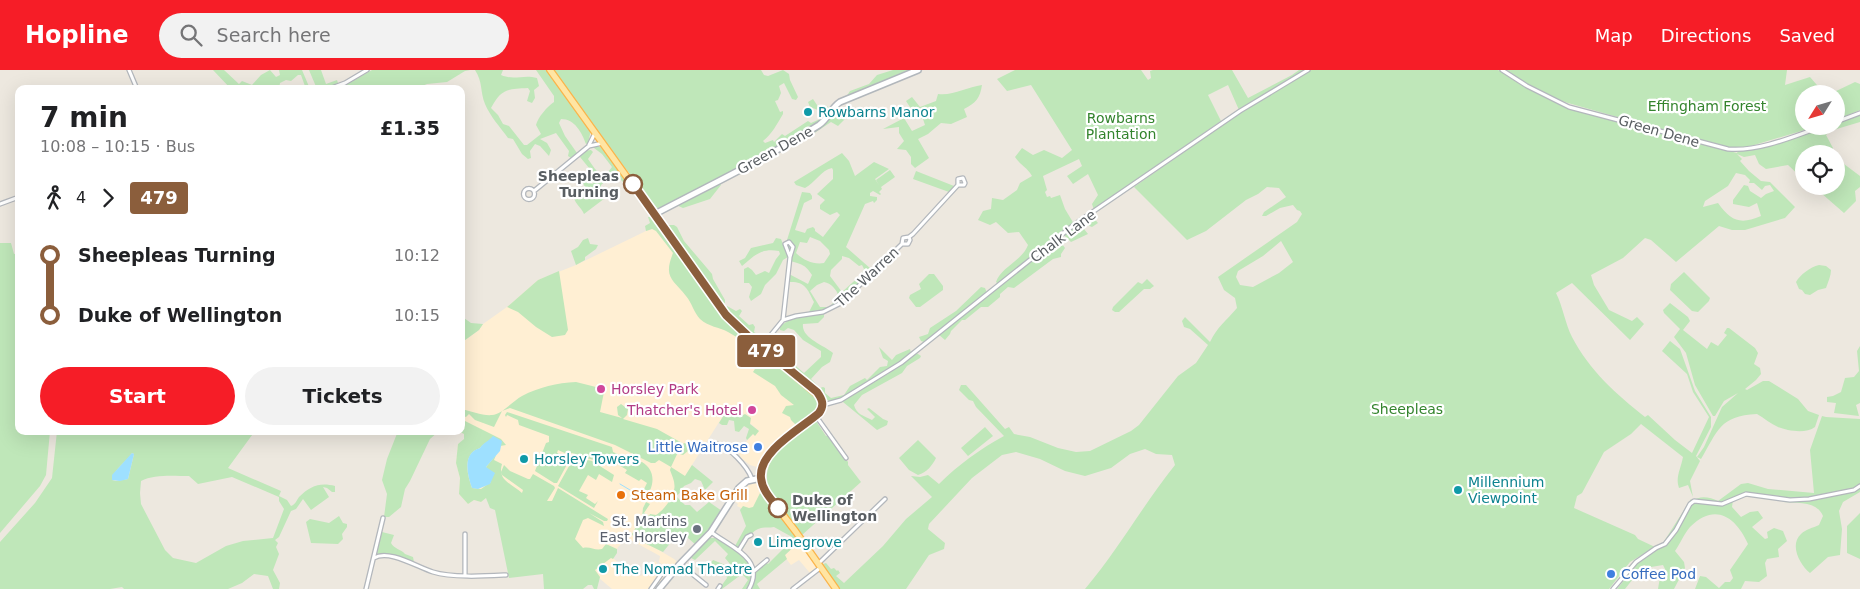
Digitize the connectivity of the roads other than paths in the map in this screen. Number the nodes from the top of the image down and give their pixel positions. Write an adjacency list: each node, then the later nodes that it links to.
1 (129, 70): 7 (street)
2 (367, 70): 8 (street)
3 (550, 70): 11 (main road)
4 (918, 70): 19 (street, Green Dene)
5 (1308, 70): 23 (street, Chalk Lane)
6 (1502, 70): 12 (street, Green Dene)
7 (135, 85)
8 (340, 85)
9 (1860, 113): 10 (street)
10 (1845, 119)
11 (595, 133): 13 (main road); 14 (street)
12 (1797, 135)
13 (603, 143): 14 (street); 19 (main road)
14 (589, 146): 16 (street)
15 (958, 185): 21 (street, The Warren)
16 (534, 191)
17 (15, 198): 18 (street)
18 (0, 204)
19 (654, 214): 22 (main road)
20 (790, 257): 21 (street)
21 (783, 320): 22 (street)
22 (761, 347): 23 (main road)
23 (823, 405): 24 (main road)
24 (816, 416): 26 (street); 27 (main road)
25 (719, 445): 28 (street)
26 (846, 458)
27 (761, 478): 28 (street); 39 (main road)
28 (752, 479): 32 (street)
29 (1860, 486): 51 (street)
30 (885, 499): 39 (street)
31 (383, 518): 36 (street)
32 (711, 532): 35 (street); 38 (street)
33 (465, 534): 42 (street)
34 (751, 535): 35 (street)
35 (739, 550): 40 (street)
36 (374, 558): 42 (street); 45 (street)
37 (767, 560): 40 (street)
38 (680, 564): 41 (street); 44 (street)
39 (820, 565): 49 (street); 50 (main road)
40 (753, 571): 48 (street)
41 (668, 572): 46 (street); 47 (street)
42 (465, 575): 43 (street)
43 (506, 575)
44 (706, 585)
45 (366, 589)
46 (651, 589)
47 (659, 589)
48 (749, 589)
49 (793, 589)
50 (836, 589)
51 (1613, 589)

